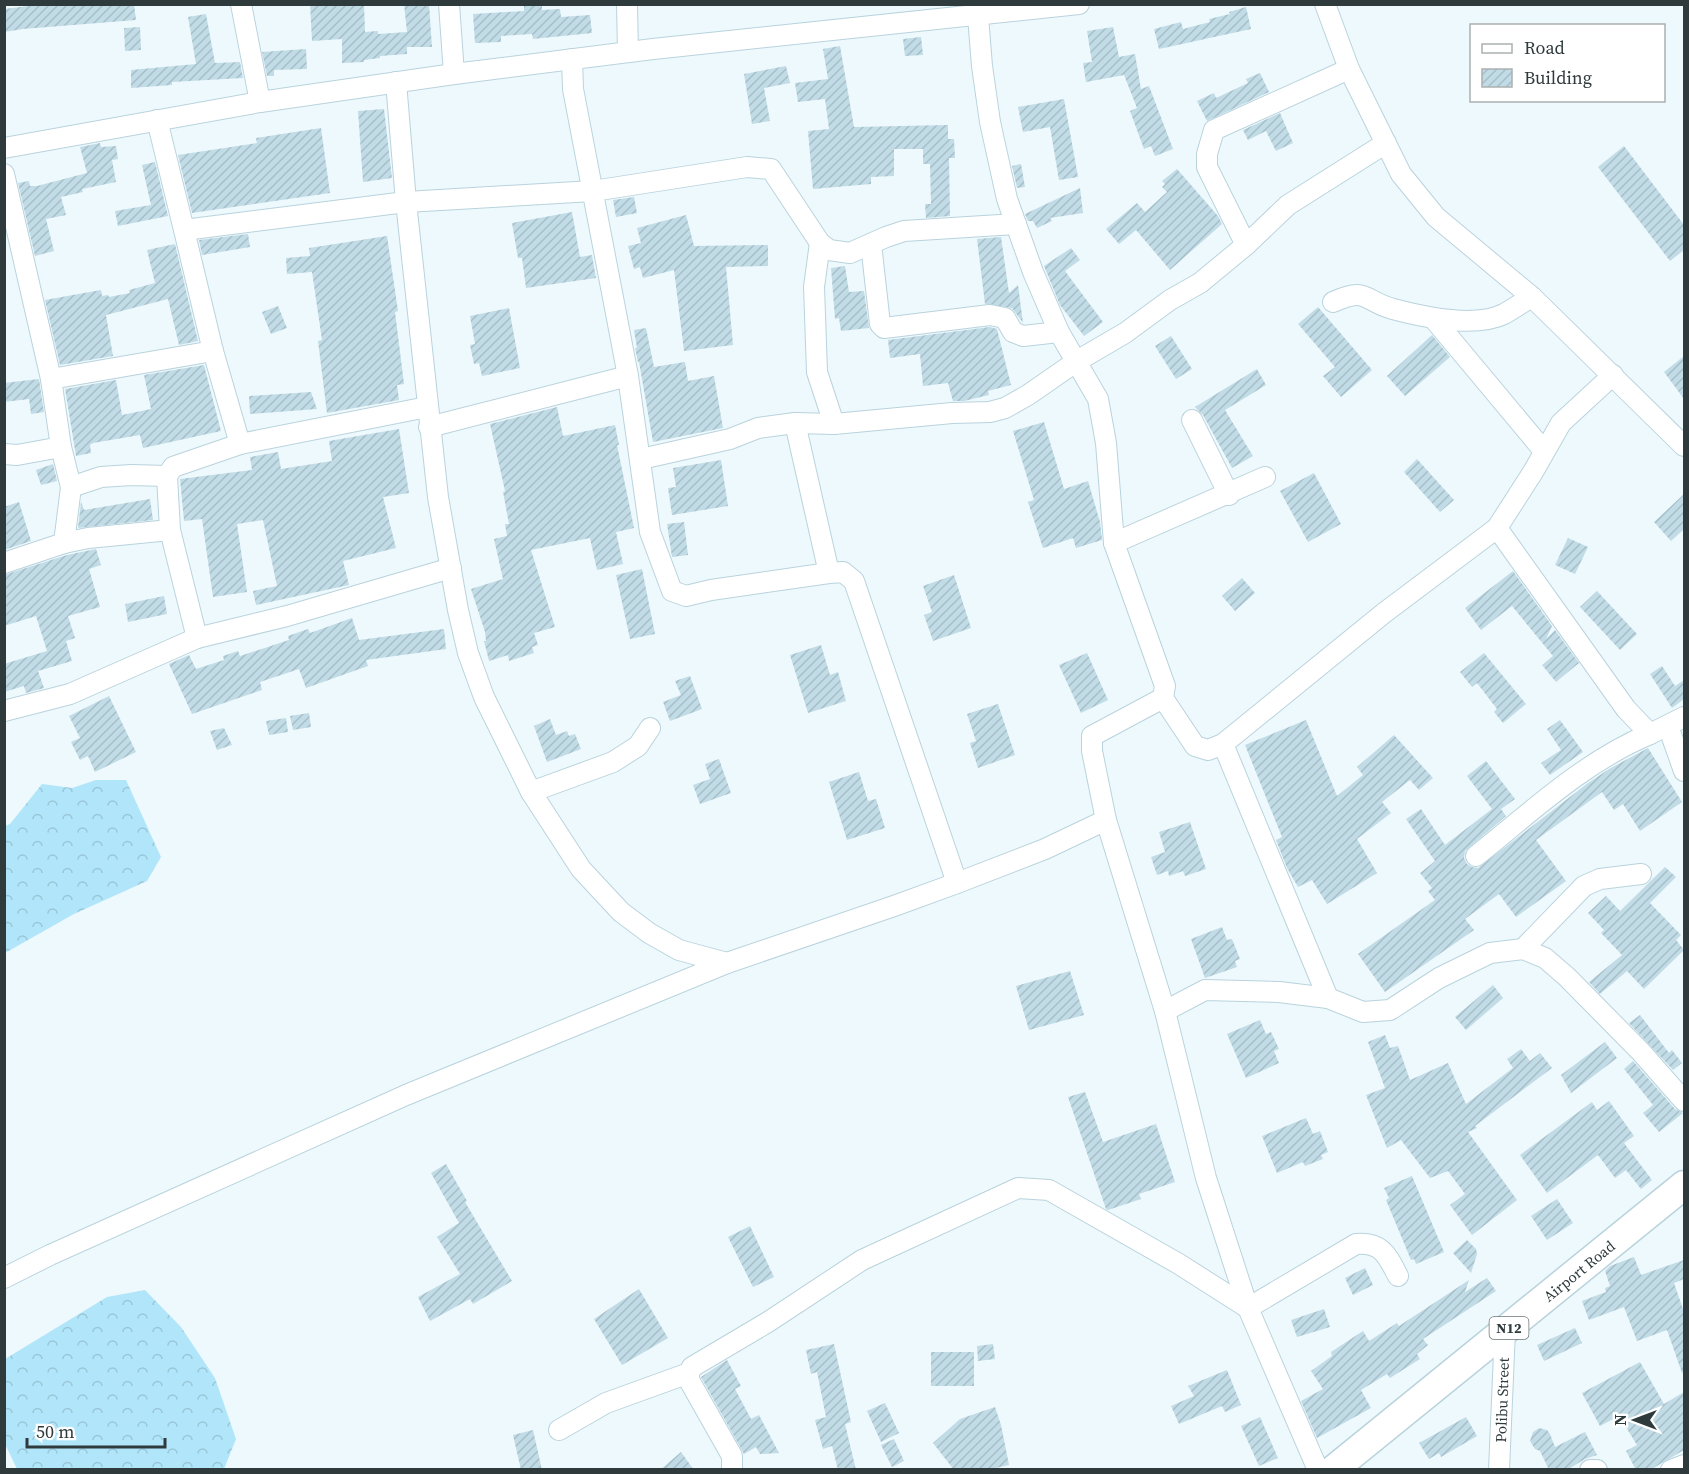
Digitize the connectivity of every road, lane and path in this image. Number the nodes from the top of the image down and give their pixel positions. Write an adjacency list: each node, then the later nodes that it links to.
1 (241, 4): 12 (street)
2 (449, 4): 10 (street)
3 (627, 4): 7 (street)
4 (1079, 4): 6 (street)
5 (1325, 4): 9 (street)
6 (979, 10): 7 (street); 19 (street)
7 (628, 52): 8 (street)
8 (572, 59): 10 (street); 17 (street)
9 (1349, 69): 14 (street); 23 (street)
10 (454, 74): 11 (street)
11 (396, 82): 12 (street); 18 (street)
12 (260, 102): 13 (street)
13 (157, 120): 15 (street); 20 (street)
14 (1386, 142): 23 (street); 24 (street)
15 (4, 148)
16 (4, 174): 32 (street)
17 (593, 191): 18 (street); 21 (street); 31 (street)
18 (406, 202): 20 (street); 33 (street)
19 (1016, 224): 22 (street); 27 (street)
20 (184, 230): 28 (street)
21 (820, 243): 22 (street); 36 (street)
22 (871, 244): 27 (street)
23 (1246, 245): 29 (street)
24 (1532, 297): 26 (street); 30 (street)
25 (1333, 302): 26 (street)
26 (1433, 318): 40 (street)
27 (1059, 332): 29 (street)
28 (213, 351): 32 (street); 37 (street)
29 (1077, 361): 36 (street); 50 (street)
30 (1612, 375): 38 (street); 40 (street)
31 (628, 376): 33 (street); 42 (street)
32 (51, 380): 39 (street)
33 (428, 417): 37 (street); 52 (street)
34 (1192, 420): 46 (street)
35 (795, 423): 36 (street); 42 (street); 53 (street)
36 (834, 424)
37 (240, 444): 43 (street)
38 (1684, 446)
39 (61, 447): 41 (street); 45 (street)
40 (1544, 451): 47 (street)
41 (4, 454)
42 (640, 459): 53 (street)
43 (167, 476): 45 (street); 48 (street)
44 (1265, 477): 46 (street)
45 (71, 487): 49 (street)
46 (1229, 495): 50 (street)
47 (1497, 528): 57 (street); 59 (street)
48 (170, 530): 49 (street); 54 (street)
49 (64, 543): 51 (street)
50 (1114, 543): 55 (street)
51 (4, 563)
52 (451, 568): 54 (street); 61 (street)
53 (829, 573): 65 (street)
54 (197, 638): 56 (street)
55 (1163, 698): 59 (street); 62 (street)
56 (4, 711)
57 (1667, 726): 60 (street); 63 (street)
58 (650, 728): 61 (street)
59 (1223, 744): 68 (street)
60 (1684, 771)
61 (531, 792): 67 (street)
62 (1106, 819): 65 (street); 69 (street)
63 (1476, 856)
64 (1641, 874): 66 (street)
65 (957, 882): 67 (street)
66 (1522, 949): 68 (street); 70 (street)
67 (727, 963): 73 (street)
68 (1328, 998): 69 (street)
69 (1165, 1011): 74 (street)
70 (1684, 1101)
71 (1684, 1185): 75 (highway, Airport Road / N12)
72 (1398, 1276): 74 (street)
73 (4, 1278)
74 (1248, 1308): 76 (street); 80 (street)
75 (1505, 1330): 81 (highway, Airport Road / N12); 82 (street, Polibu Street)
76 (688, 1373): 77 (street); 79 (street)
77 (559, 1430)
78 (1684, 1465): 85 (street)
79 (732, 1470)
80 (1318, 1470)
81 (1332, 1470)
82 (1499, 1470)
83 (1590, 1470): 84 (street)
84 (1597, 1470)
85 (1671, 1470)

